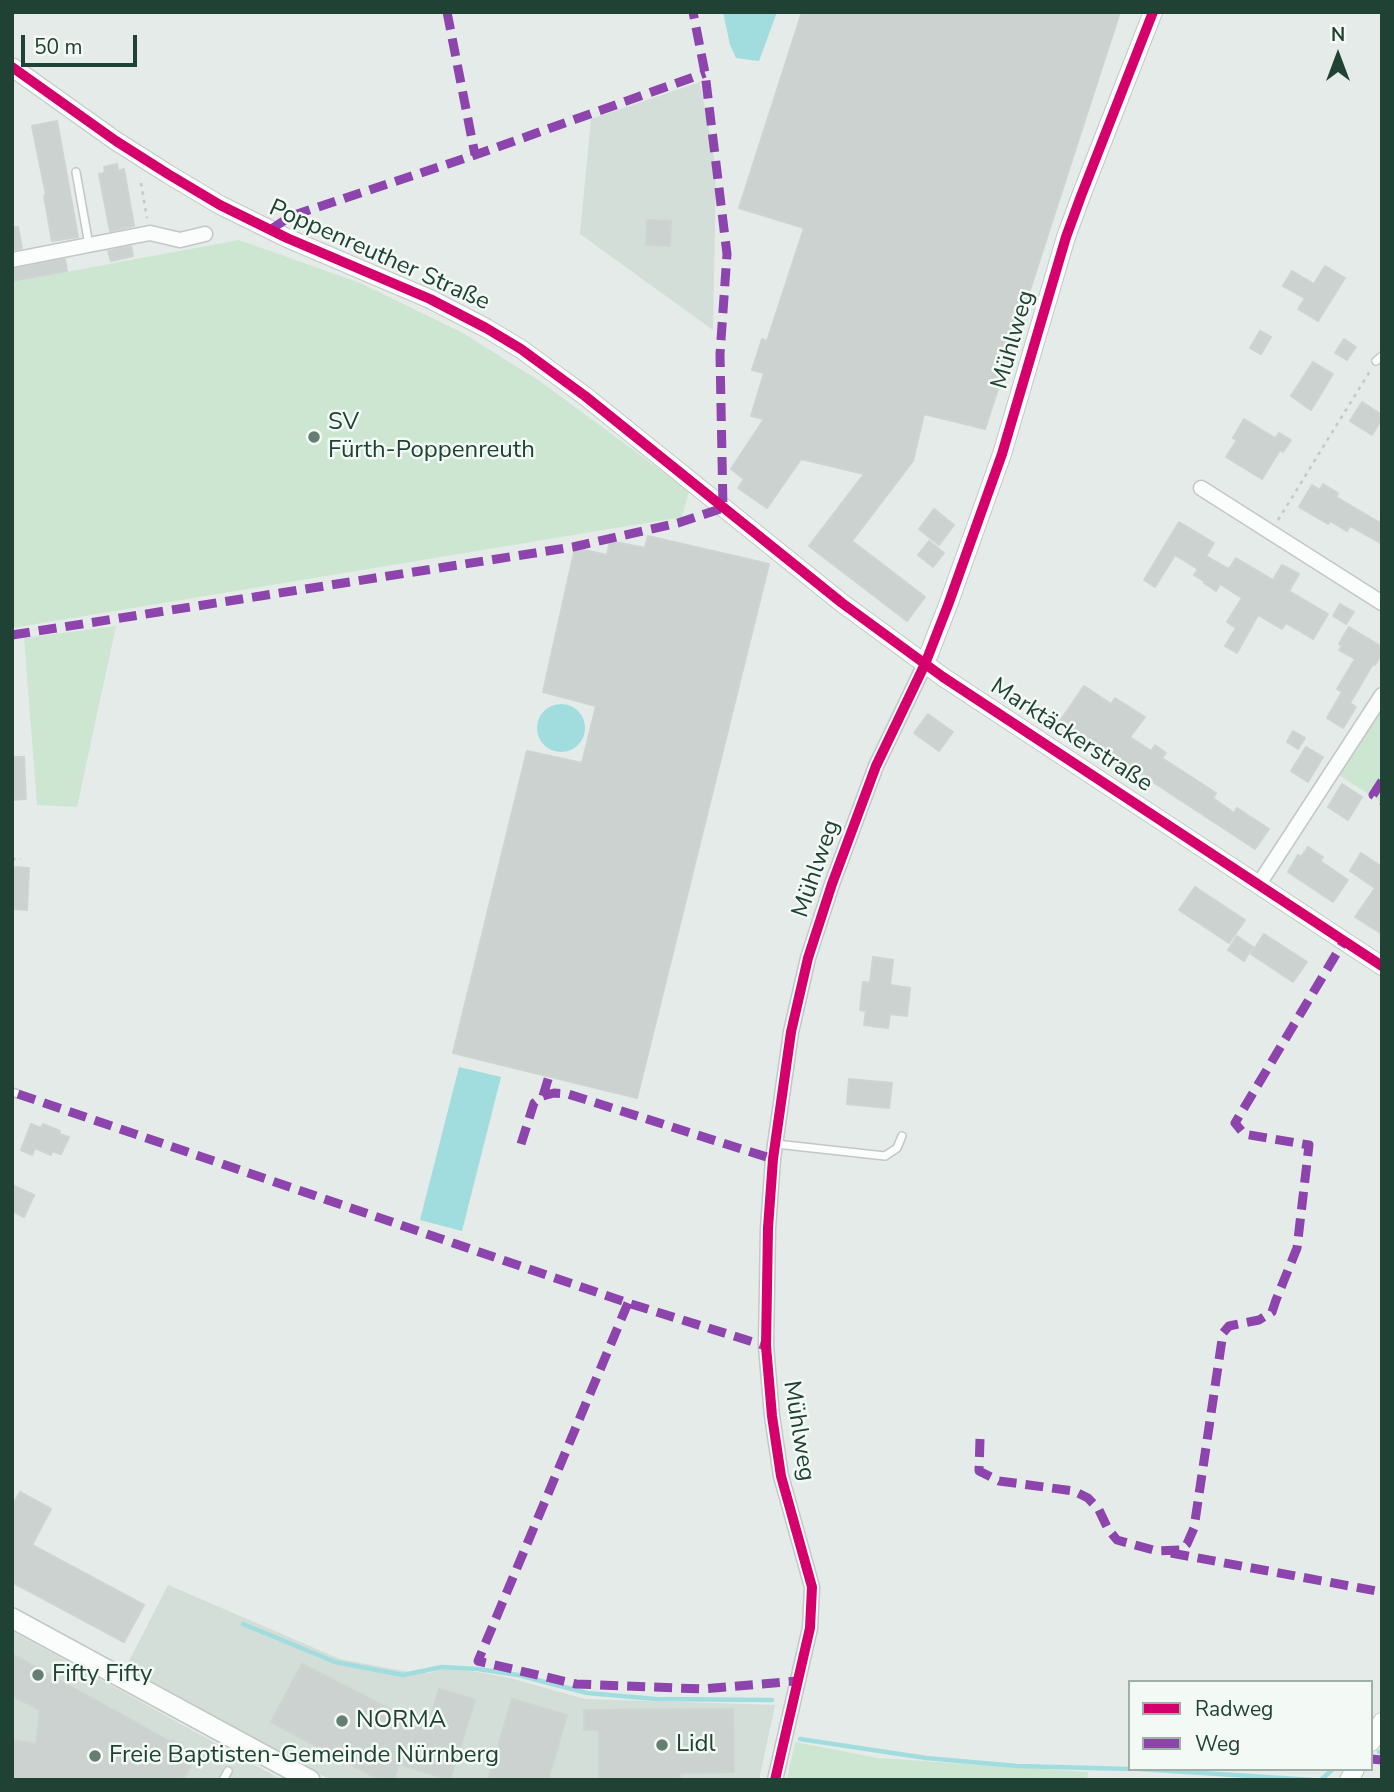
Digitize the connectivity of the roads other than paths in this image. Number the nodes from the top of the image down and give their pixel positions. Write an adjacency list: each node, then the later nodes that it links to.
1 (1153, 12): 10 (street, Mühlweg)
2 (12, 67): 8 (street, Poppenreuther Straße)
3 (76, 173): 5 (lane)
4 (205, 234): 5 (street)
5 (89, 245): 6 (street)
6 (12, 260)
7 (1201, 488): 9 (street)
8 (748, 528): 10 (street, Marktäckerstraße)
9 (1382, 603)
10 (925, 664): 12 (street, Marktäckerstraße); 15 (street, Mühlweg)
11 (1382, 695): 12 (street)
12 (1259, 884): 13 (street, Marktäckerstraße)
13 (1382, 965)
14 (902, 1136): 15 (lane)
15 (775, 1144): 22 (street, Mühlweg)
16 (12, 1618): 21 (main road)
17 (1382, 1723): 18 (street)
18 (1373, 1739)
19 (228, 1771): 20 (lane)
20 (223, 1780)
21 (310, 1780)
22 (775, 1780)

